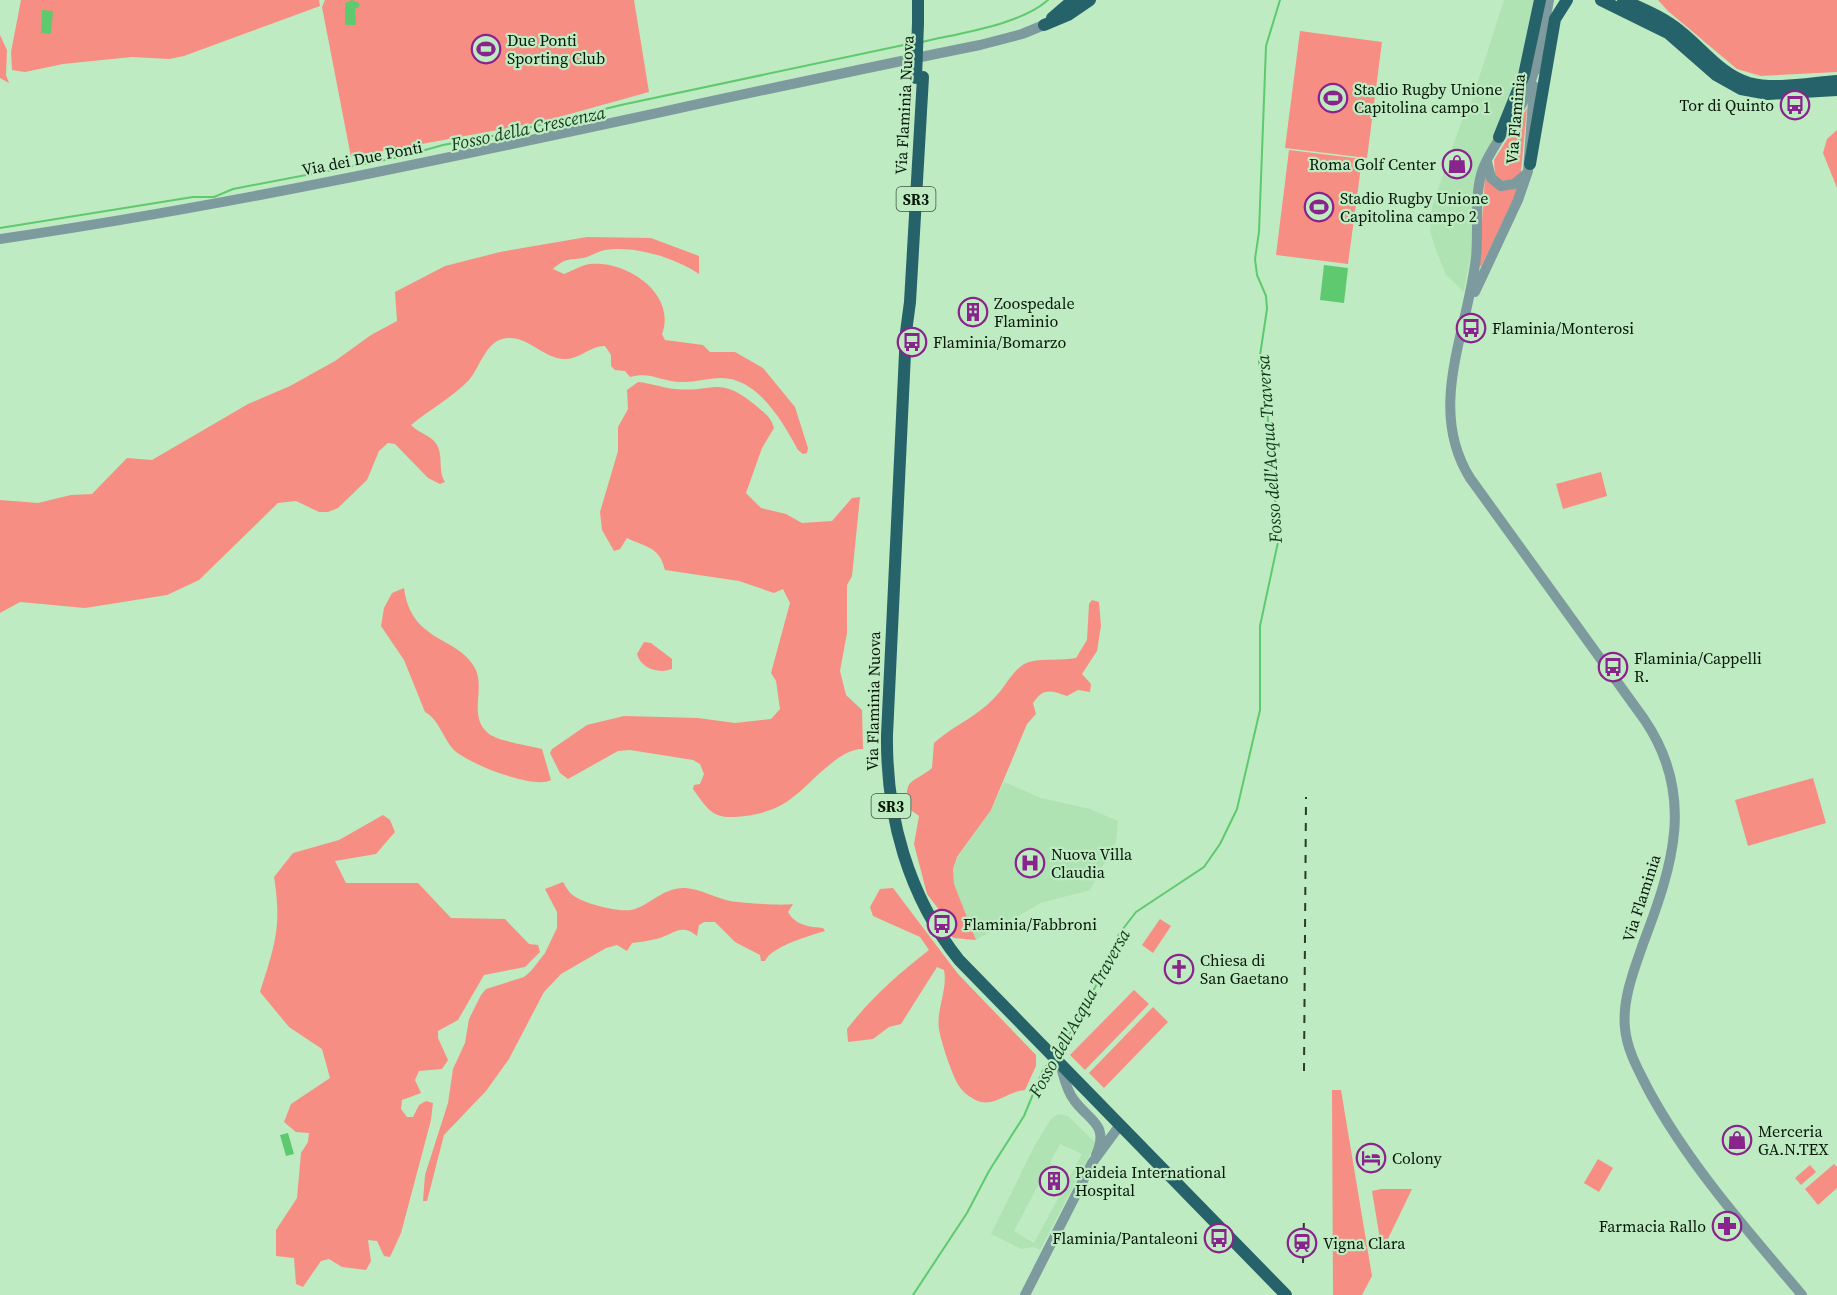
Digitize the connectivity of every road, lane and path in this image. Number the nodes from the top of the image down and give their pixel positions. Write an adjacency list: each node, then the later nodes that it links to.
1 (918, 0): 11 (main road, Via Flaminia Nuova / SR3)
2 (926, 0): 11 (main road, Via Flaminia Nuova / SR3)
3 (1090, 0): 12 (main road)
4 (1540, 0): 16 (main road)
5 (1550, 0): 13 (street, Via Flaminia)
6 (1567, 0): 18 (main road)
7 (1601, 0): 15 (main road)
8 (1623, 0): 10 (main road)
9 (1071, 1): 12 (main road)
10 (1645, 6): 14 (main road)
11 (921, 23): 21 (main road, Via Flaminia Nuova / SR3, bridge)
12 (1044, 25): 19 (street, Via dei Due Ponti)
13 (1536, 65): 16 (street, Via Flaminia); 18 (street, Via Flaminia)
14 (1837, 81)
15 (1837, 90)
16 (1499, 137): 17 (street, Via Flaminia)
17 (1487, 161): 18 (street); 20 (street, Via Flaminia)
18 (1529, 168): 20 (street, Via Flaminia)
19 (0, 239)
20 (1469, 306): 26 (street, Via Flaminia)
21 (1060, 1064): 22 (main road, Via Flaminia Nuova); 23 (street)
22 (1120, 1125): 23 (street); 25 (main road, Via Flaminia Nuova)
23 (1092, 1163): 24 (street)
24 (1025, 1295)
25 (1286, 1295)
26 (1802, 1295)

